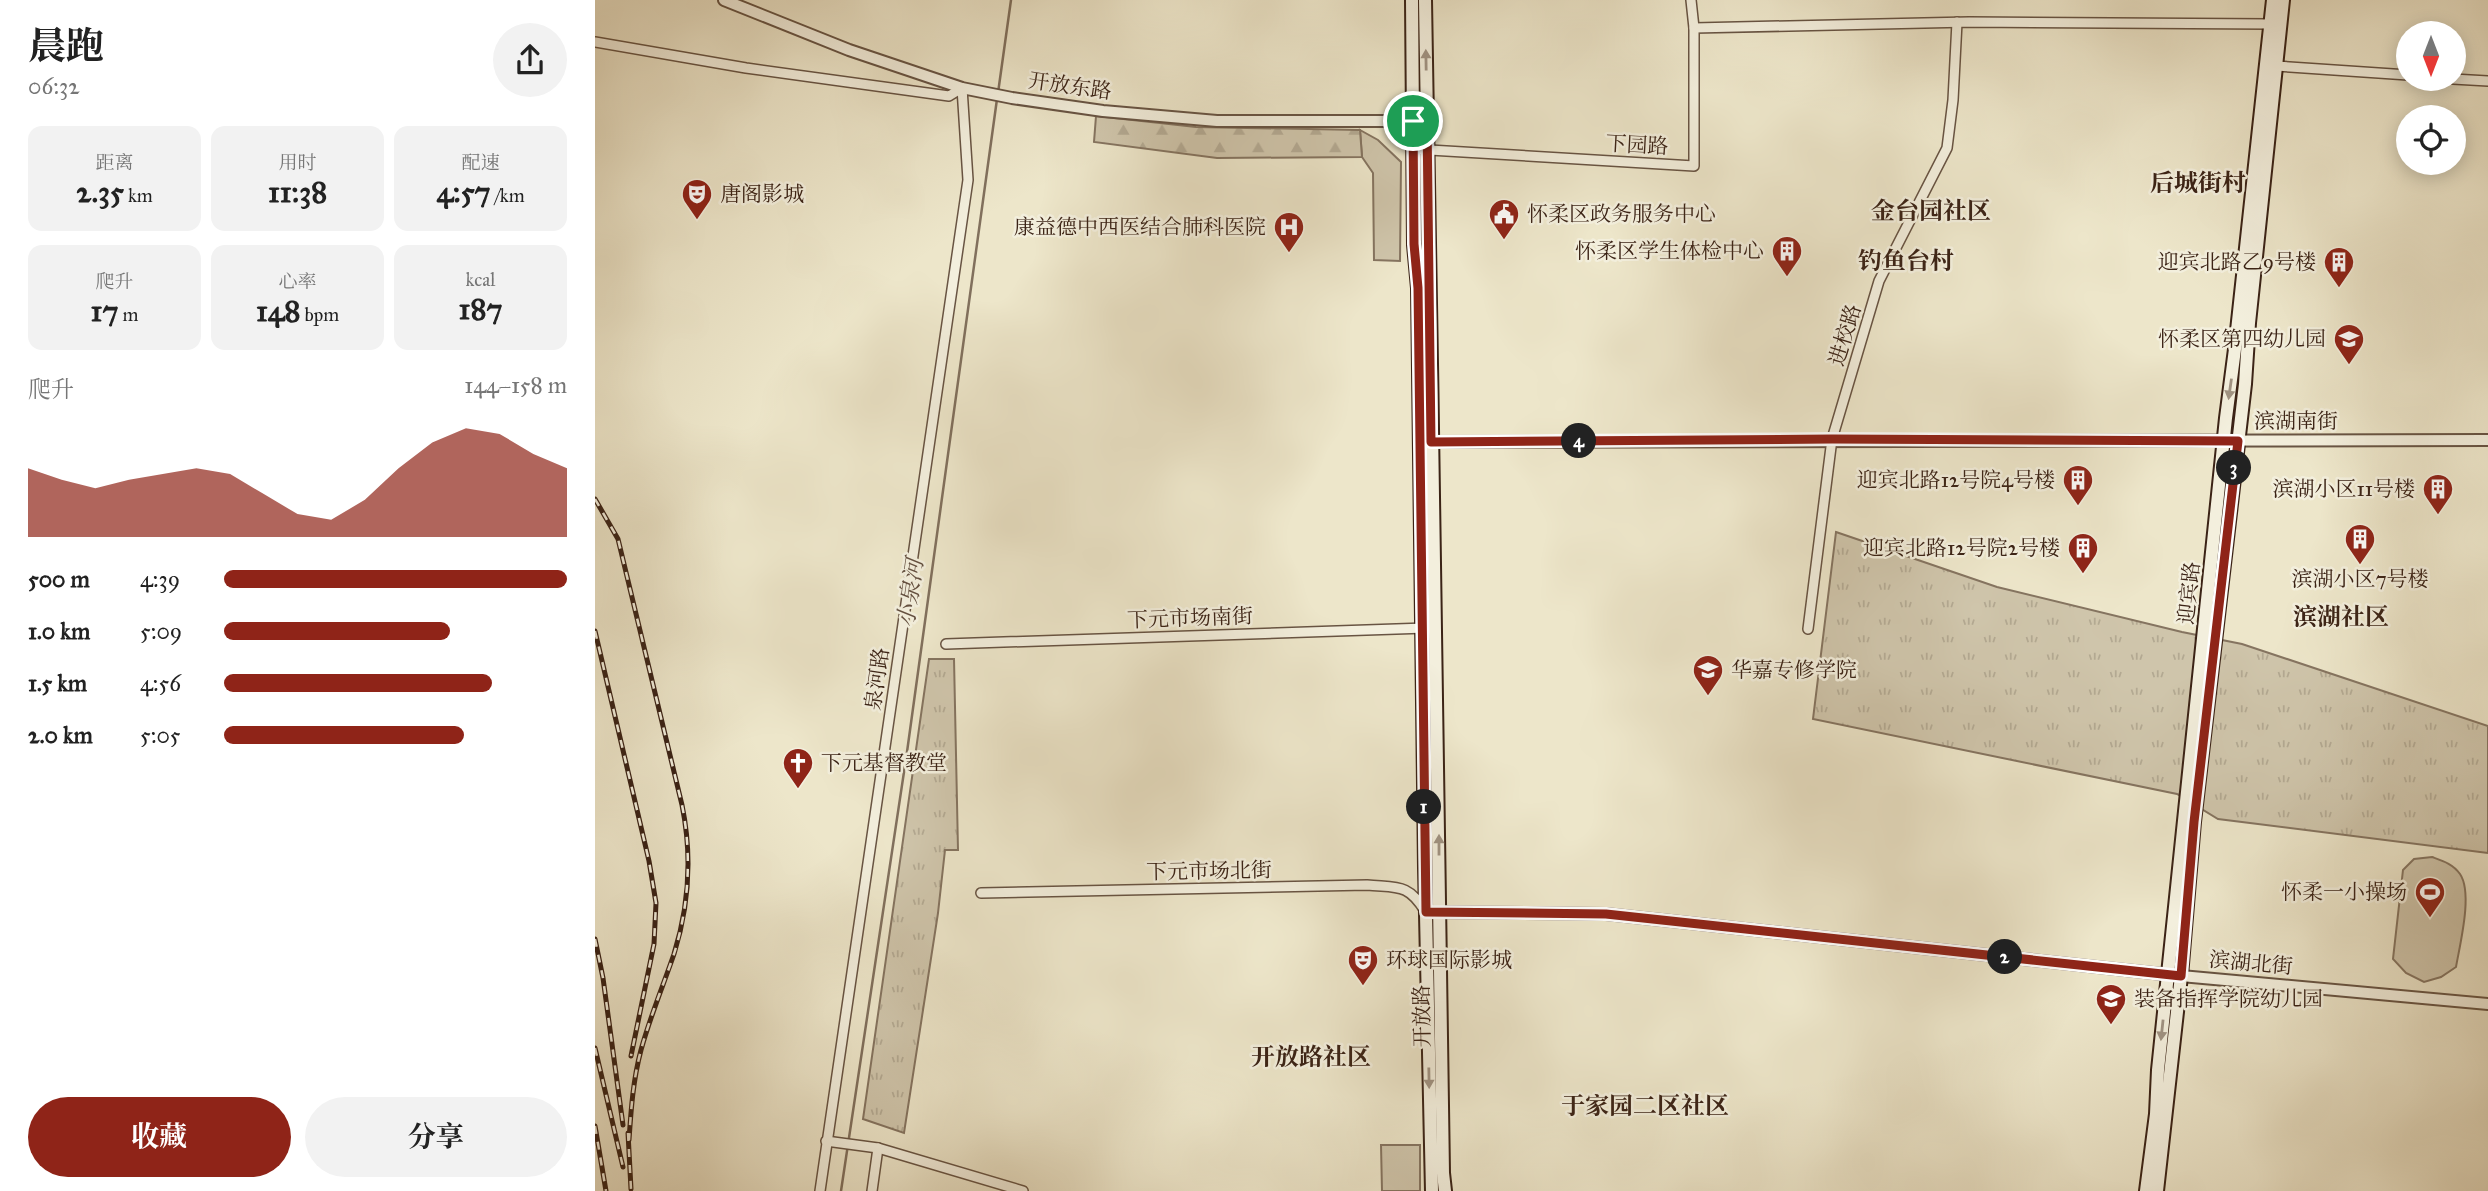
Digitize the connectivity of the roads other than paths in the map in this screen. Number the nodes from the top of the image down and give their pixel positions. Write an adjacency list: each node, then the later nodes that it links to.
1 (724, 0): 15 (street, 开放东路)
2 (1412, 0): 16 (main road, 开放路)
3 (1425, 0): 17 (main road, 开放路, one-way to 3)
4 (1691, 0): 9 (street, 下园路)
5 (2273, 0): 8 (main road, 迎宾路)
6 (2283, 0): 11 (main road, 迎宾路)
7 (1957, 22): 8 (street); 9 (street); 20 (street, 进校路)
8 (2270, 24): 22 (main road, 迎宾路, one-way to 22)
9 (1694, 28): 19 (street, 下园路)
10 (595, 42): 15 (street)
11 (2276, 66): 12 (street); 23 (main road, 迎宾路)
12 (2396, 74)
13 (2466, 80): 14 (street)
14 (2488, 81)
15 (962, 88): 16 (street, 开放东路); 34 (street, 泉河路)
16 (1413, 121): 17 (street, 开放东路); 18 (main road, 开放路)
17 (1427, 121): 19 (main road, 开放路)
18 (1413, 149): 19 (street, 下园路); 26 (main road, 开放路)
19 (1426, 150): 24 (main road, 开放路)
20 (1832, 439): 22 (street, 滨湖南街); 24 (street, 滨湖南街); 27 (street, 进校路)
21 (2488, 440): 23 (street, 滨湖南街)
22 (2223, 441): 23 (street, 滨湖南街); 32 (main road, 迎宾路)
23 (2238, 441): 32 (main road, 迎宾路)
24 (1431, 442): 25 (main road, 开放路)
25 (1435, 627): 26 (street, 下元市场南街); 31 (main road, 开放路, one-way to 25)
26 (1421, 628): 28 (street, 下元市场南街); 30 (main road, 开放路)
27 (1808, 629)
28 (946, 644)
29 (981, 893): 30 (street, 下元市场北街)
30 (1426, 912): 31 (street, 滨湖北街); 39 (main road, 开放路, one-way to 39)
31 (1440, 913): 32 (street, 滨湖北街); 40 (main road, 开放路)
32 (2174, 975): 33 (street, 滨湖北街); 41 (main road, 迎宾路, one-way to 41); 42 (main road, 迎宾路)
33 (2488, 1004)
34 (826, 1141): 35 (street); 36 (street, 泉河路)
35 (878, 1148): 37 (street); 38 (street)
36 (820, 1191)
37 (872, 1191)
38 (1023, 1191)
39 (1431, 1191)
40 (1445, 1191)
41 (2146, 1191)
42 (2157, 1191)

